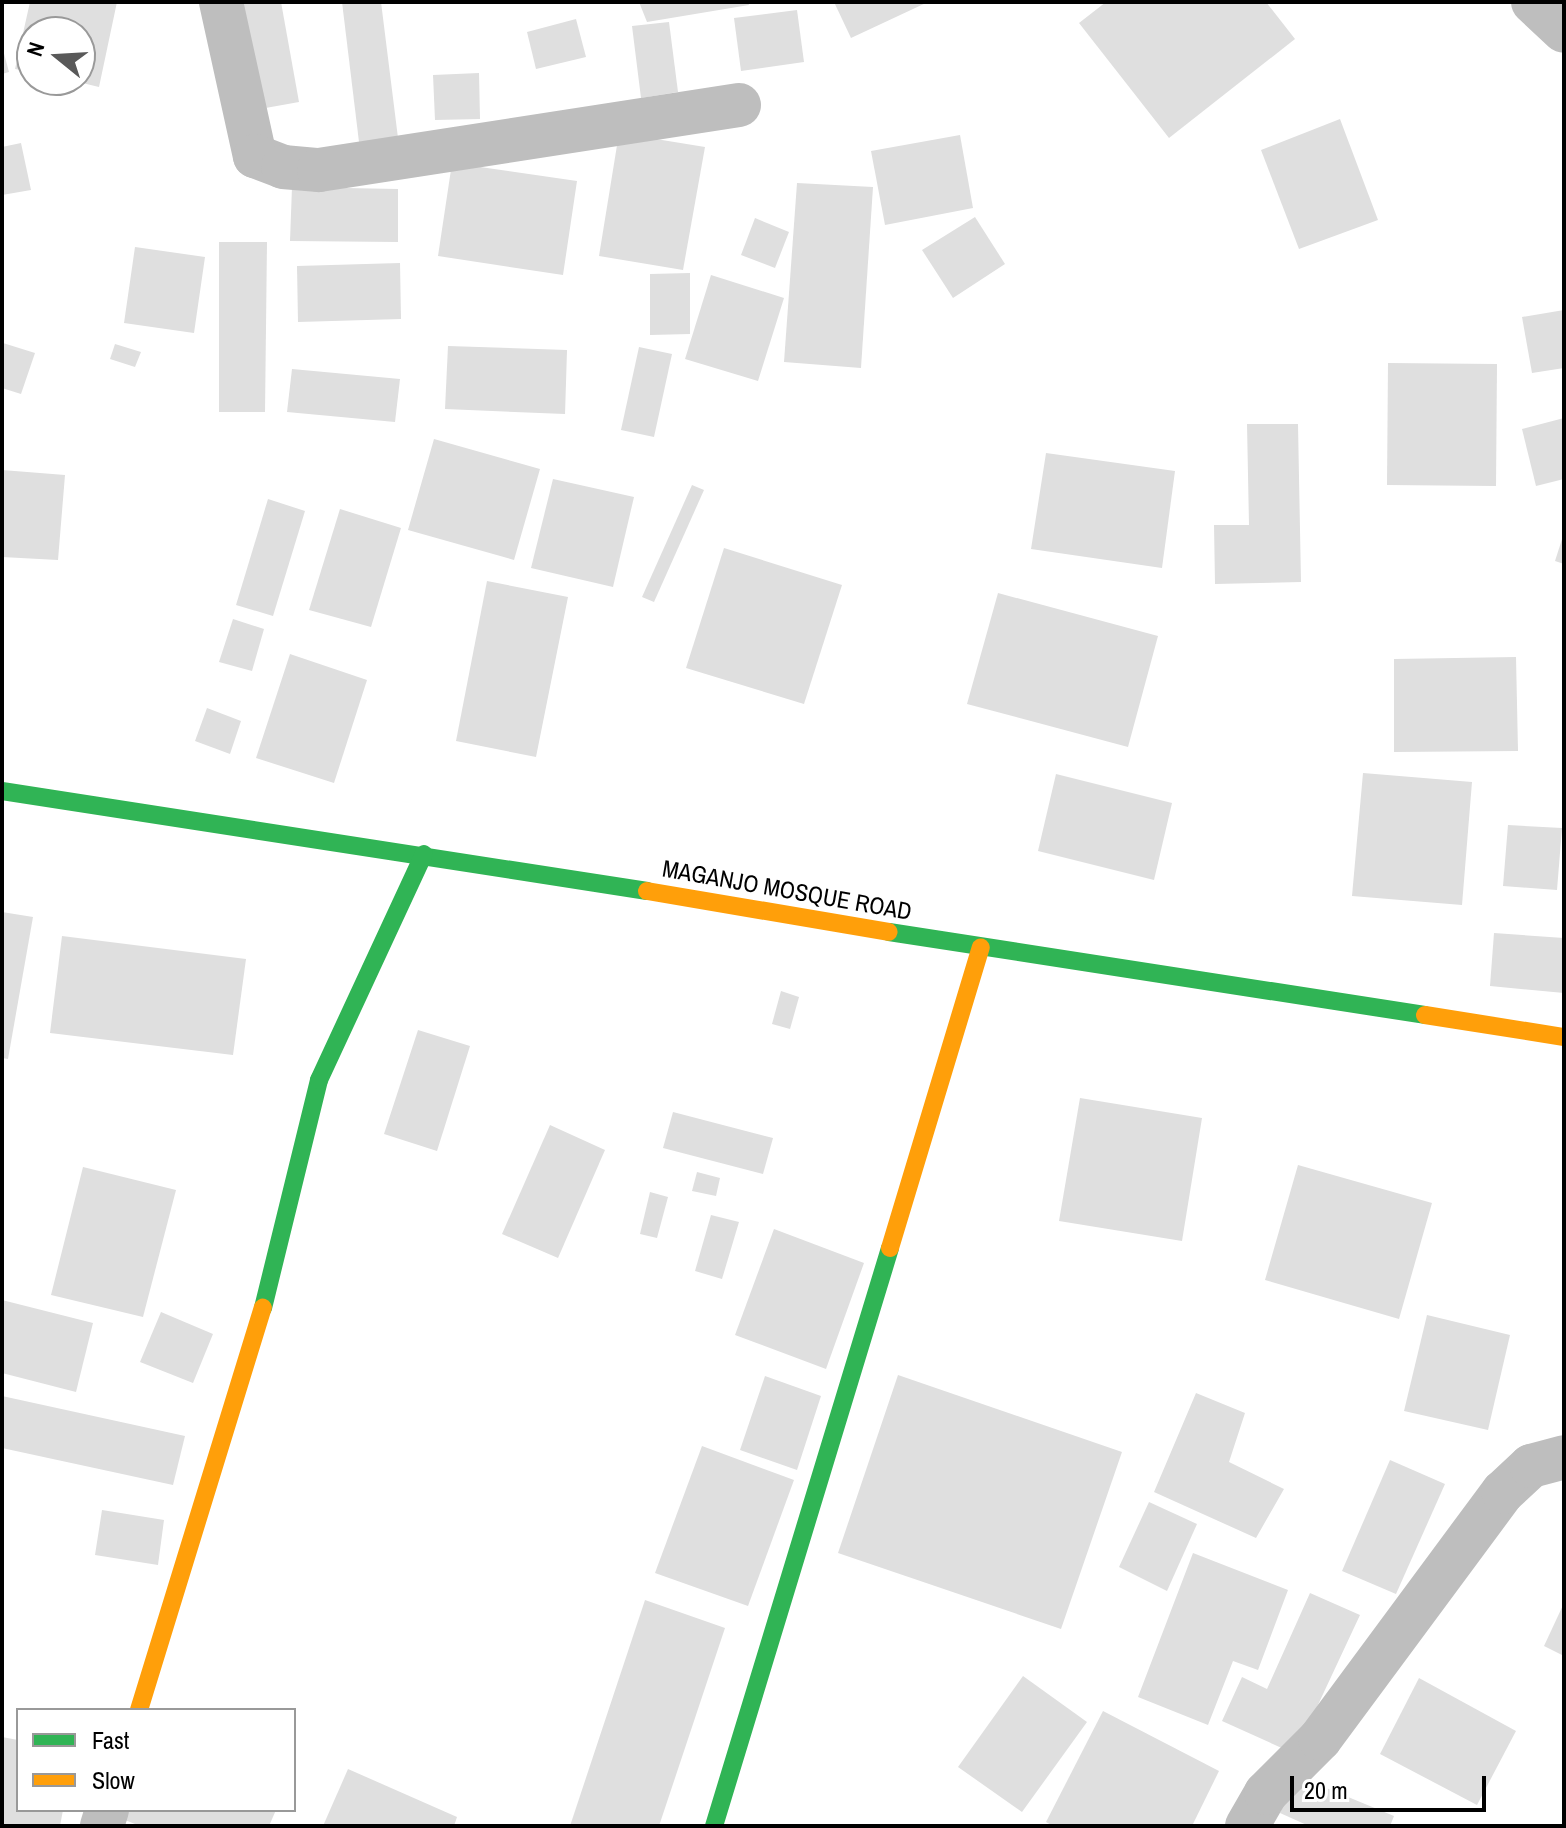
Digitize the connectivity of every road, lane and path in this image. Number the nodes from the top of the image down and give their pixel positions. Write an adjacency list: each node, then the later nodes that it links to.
1 (221, 2): 4 (street)
2 (1533, 2): 3 (street)
3 (1564, 31)
4 (739, 105)
5 (2, 791): 6 (street, MAGANJO MOSQUE ROAD)
6 (424, 854): 7 (street, MAGANJO MOSQUE ROAD); 10 (street)
7 (981, 947): 8 (street, MAGANJO MOSQUE ROAD); 11 (street)
8 (1564, 1037)
9 (1564, 1457): 12 (street)
10 (140, 1708)
11 (714, 1826)
12 (1247, 1826)

